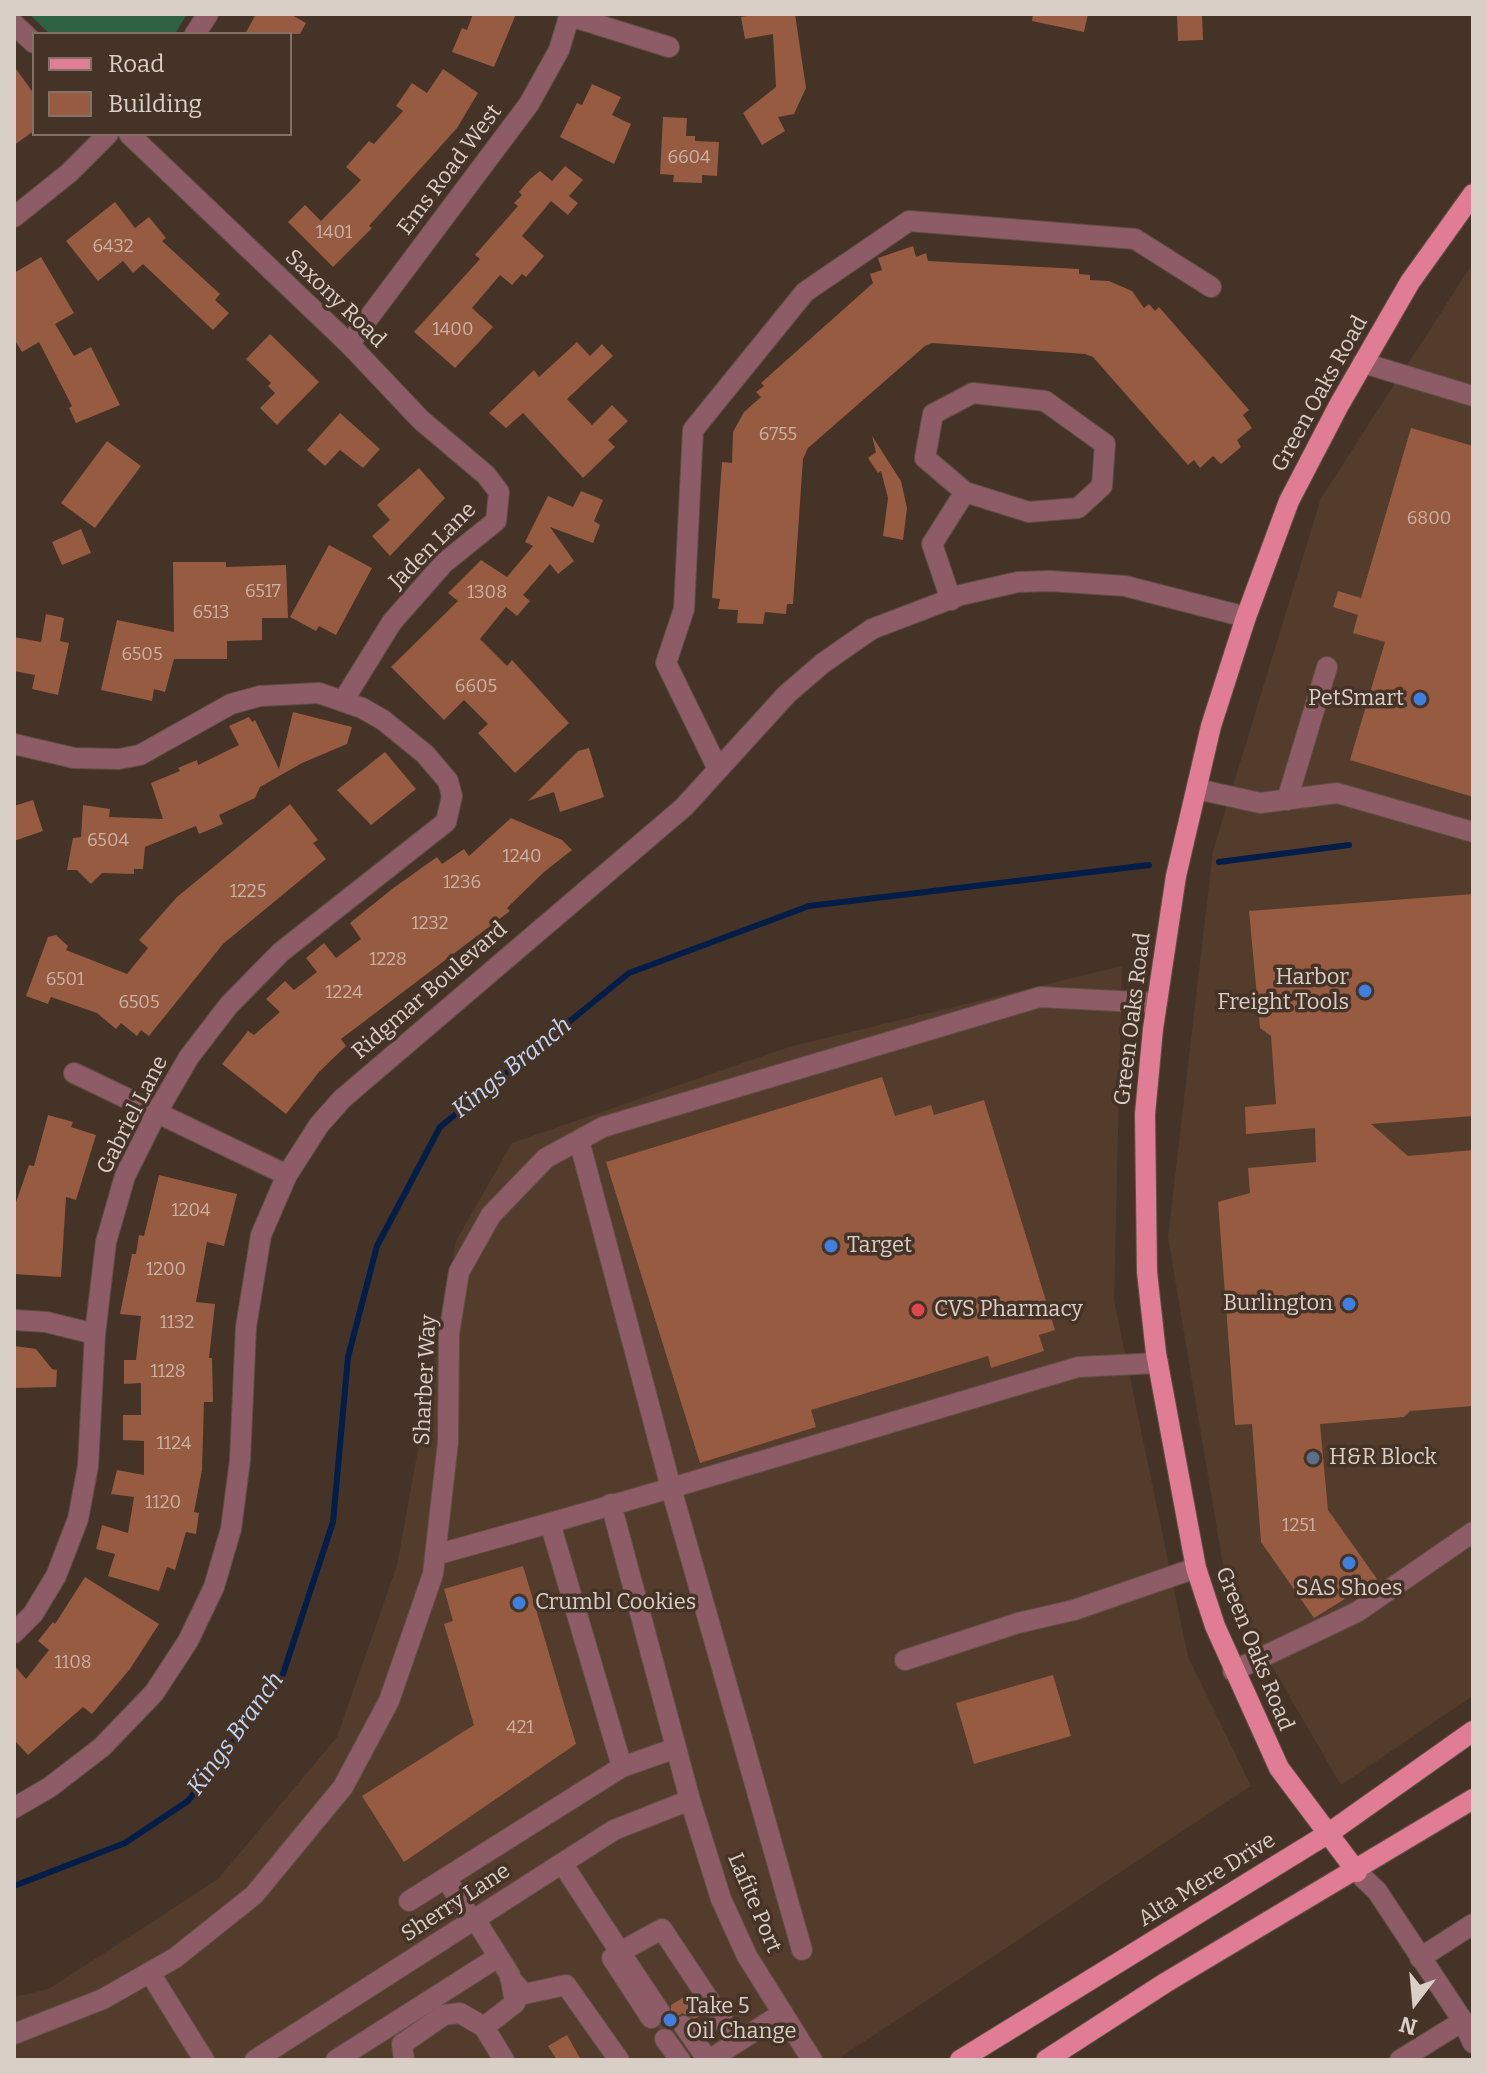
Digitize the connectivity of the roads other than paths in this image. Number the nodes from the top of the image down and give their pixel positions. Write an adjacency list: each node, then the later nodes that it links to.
1 (208, 14): 4 (street)
2 (570, 15): 6 (street); 12 (street, Ems Road West)
3 (14, 24): 5 (street)
4 (196, 32)
5 (32, 41)
6 (669, 47)
7 (106, 136): 10 (street)
8 (131, 136): 12 (street, Saxony Road)
9 (1473, 194): 13 (main road, Green Oaks Road)
10 (14, 217)
11 (1211, 287): 22 (street)
12 (349, 344): 16 (street, Saxony Road)
13 (1363, 363): 14 (street); 18 (main road, Green Oaks Road)
14 (1473, 396)
15 (965, 492): 15 (street); 17 (street)
16 (499, 502): 20 (street, Jaden Lane)
17 (951, 600): 18 (street, Ridgmar Boulevard); 22 (street, Ridgmar Boulevard)
18 (1246, 617): 23 (main road, Green Oaks Road)
19 (1327, 667): 24 (street)
20 (343, 701): 21 (street); 28 (street, Gabriel Lane)
21 (14, 744)
22 (718, 769): 30 (street, Ridgmar Boulevard)
23 (1197, 789): 24 (street); 26 (main road, Green Oaks Road)
24 (1287, 800): 25 (street)
25 (1473, 832)
26 (1156, 1003): 29 (street, Sharber Way); 33 (main road, Green Oaks Road)
27 (74, 1073): 28 (street)
28 (157, 1112): 30 (street); 32 (street, Gabriel Lane)
29 (579, 1140): 34 (street); 38 (street, Sharber Way)
30 (287, 1175): 48 (street, Ridgmar Boulevard)
31 (14, 1320): 32 (street)
32 (95, 1334): 40 (street, Gabriel Lane)
33 (1158, 1363): 34 (street); 39 (main road, Green Oaks Road)
34 (671, 1488): 35 (street); 57 (street)
35 (611, 1504): 36 (street); 44 (street, Lafite Port)
36 (550, 1523): 38 (street); 45 (street)
37 (1473, 1532): 42 (street)
38 (435, 1555): 60 (street, Sharber Way)
39 (1196, 1568): 41 (street); 42 (main road, Green Oaks Road)
40 (14, 1633)
41 (905, 1660)
42 (1233, 1671): 49 (main road, Green Oaks Road)
43 (1473, 1731): 49 (main road, Alta Mere Drive)
44 (676, 1748): 45 (street); 47 (street, Lafite Port)
45 (622, 1767): 52 (street)
46 (1473, 1799): 51 (main road)
47 (690, 1800): 50 (street, Sherry Lane); 63 (street, Lafite Port)
48 (14, 1808)
49 (1329, 1833): 51 (main road, Green Oaks Road); 80 (main road, Alta Mere Drive)
50 (562, 1863): 54 (street, Sherry Lane); 56 (street)
51 (1357, 1872): 59 (street); 81 (main road)
52 (446, 1878): 53 (street); 54 (street)
53 (409, 1901)
54 (473, 1920): 58 (street); 70 (street, Sherry Lane)
55 (1473, 1924): 59 (street)
56 (625, 1949): 62 (street); 68 (street)
57 (802, 1950)
58 (498, 1957): 61 (street); 72 (street)
59 (1420, 1958): 64 (street)
60 (150, 1973): 67 (street, Sharber Way); 71 (street)
61 (510, 1978): 65 (street); 75 (street)
62 (660, 2012)
63 (783, 2013): 68 (street); 79 (street, Lafite Port)
64 (1463, 2021): 69 (street); 82 (street)
65 (484, 2027): 73 (street); 74 (street)
66 (674, 2033): 76 (street); 77 (street); 78 (street)
67 (14, 2034)
68 (737, 2042): 78 (street)
69 (1473, 2043)
70 (264, 2058)
71 (204, 2060)
72 (336, 2060)
73 (404, 2060)
74 (504, 2060)
75 (619, 2060)
76 (680, 2060)
77 (694, 2060)
78 (708, 2060)
79 (812, 2060)
80 (960, 2060)
81 (1046, 2060)
82 (1400, 2060)

